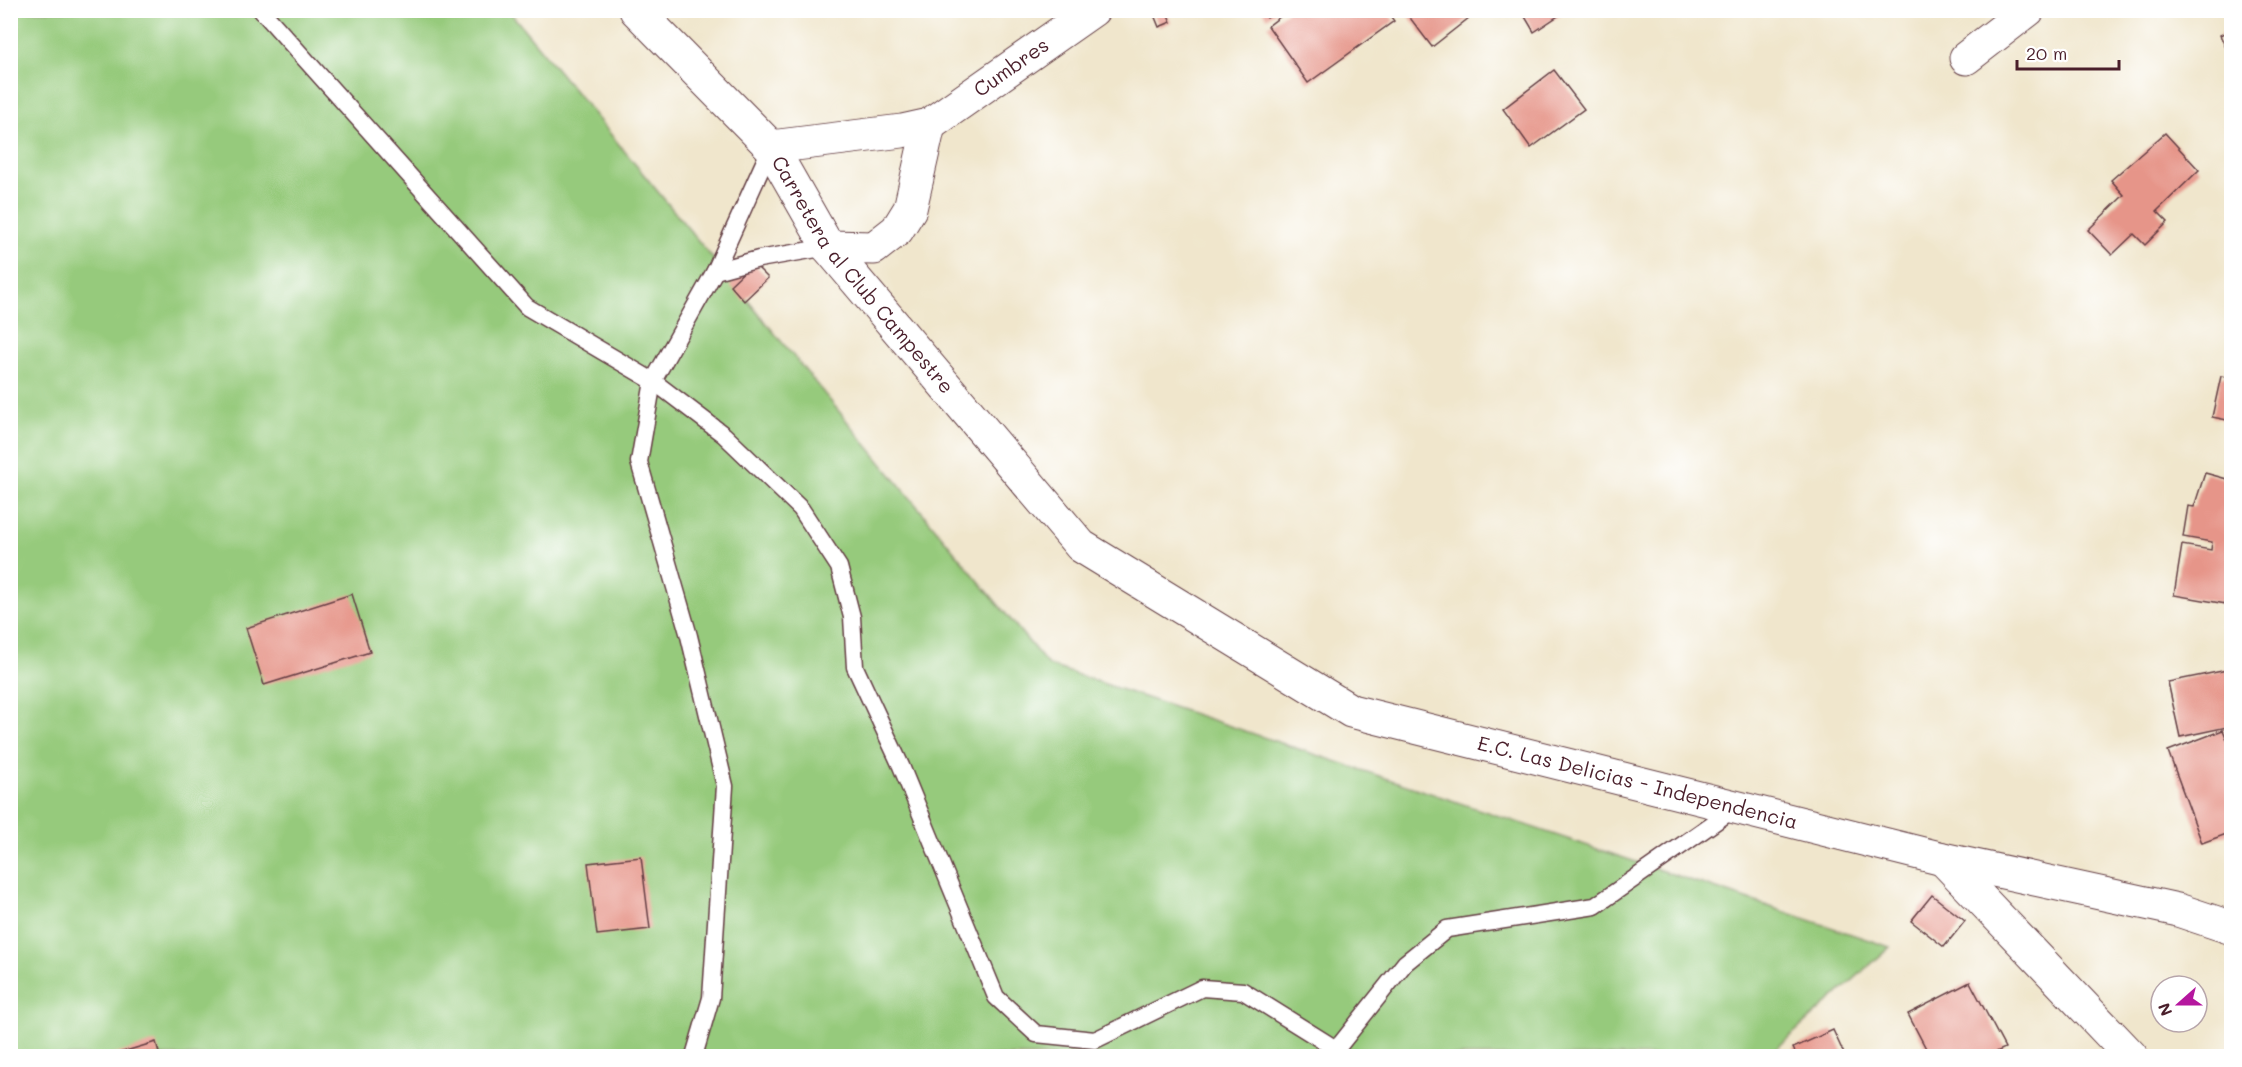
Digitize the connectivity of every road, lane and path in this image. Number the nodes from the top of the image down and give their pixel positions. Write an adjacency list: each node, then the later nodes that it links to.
1 (261, 10): 10 (lane)
2 (636, 10): 7 (street, Carretera al Club Campestre)
3 (1093, 10): 6 (street, Cumbres)
4 (2028, 10): 5 (street)
5 (1966, 58)
6 (929, 125): 7 (street, Cumbres); 8 (street)
7 (771, 147): 8 (street, Carretera al Club Campestre); 9 (lane)
8 (828, 246): 9 (lane); 11 (street, Carretera al Club Campestre)
9 (715, 271): 10 (lane)
10 (653, 381): 15 (lane); 16 (lane)
11 (1081, 546): 12 (street, E.C. Las Delicias - Independencia)
12 (1736, 807): 13 (street, E.C. Las Delicias - Independencia); 15 (lane)
13 (1943, 859): 14 (street, E.C. Las Delicias - Independencia); 17 (street)
14 (2232, 928)
15 (1333, 1053)
16 (694, 1056)
17 (2131, 1056)

